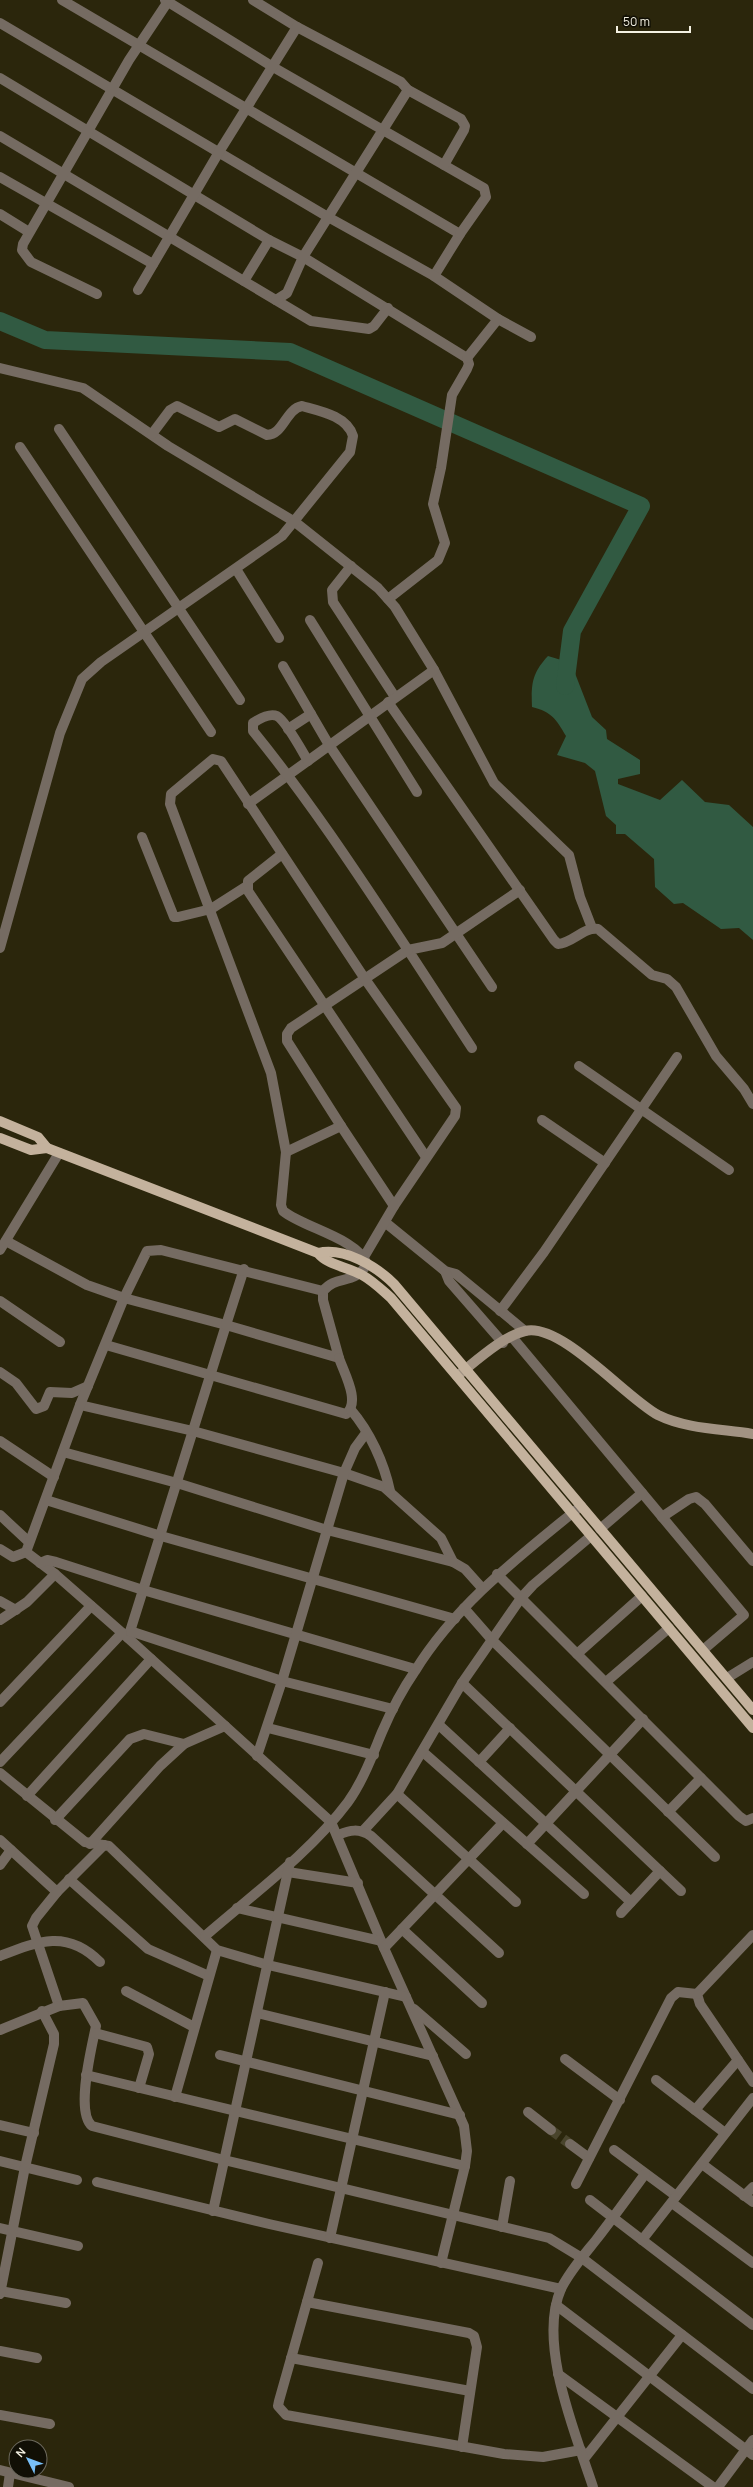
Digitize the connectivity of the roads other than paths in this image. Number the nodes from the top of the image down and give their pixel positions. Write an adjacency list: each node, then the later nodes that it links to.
1 (62, 0): 6 (street)
2 (167, 0): 6 (street); 7 (street)
3 (254, 0): 5 (street)
4 (0, 23): 9 (street)
5 (297, 27): 7 (street); 10 (street)
6 (139, 45): 9 (street); 11 (street)
7 (273, 67): 11 (street); 12 (street)
8 (0, 78): 13 (street)
9 (113, 88): 13 (street); 15 (street)
10 (408, 90): 12 (street); 16 (street)
11 (248, 109): 15 (street); 18 (street)
12 (382, 130): 16 (street); 18 (street)
13 (88, 133): 17 (street); 20 (street)
14 (0, 136): 17 (street)
15 (219, 152): 20 (street); 23 (street)
16 (444, 165): 25 (street)
17 (62, 174): 21 (street); 26 (street)
18 (355, 174): 23 (street); 25 (street)
19 (0, 177): 21 (street)
20 (194, 194): 26 (street); 27 (street)
21 (45, 204): 24 (street); 29 (street)
22 (0, 214): 24 (street)
23 (328, 217): 28 (street); 30 (street)
24 (29, 232): 33 (street)
25 (460, 234): 30 (street)
26 (169, 237): 29 (street); 31 (street)
27 (269, 240): 28 (street); 31 (street)
28 (304, 257): 34 (street); 35 (street)
29 (153, 264): 32 (street)
30 (434, 276): 36 (street)
31 (244, 281): 34 (street)
32 (138, 290)
33 (96, 294)
34 (276, 300): 35 (street)
35 (388, 308): 38 (street)
36 (498, 319): 37 (street); 38 (street)
37 (530, 337)
38 (467, 358): 46 (street)
39 (0, 368): 41 (street)
40 (59, 428): 47 (street)
41 (152, 434): 43 (street); 43 (street)
42 (20, 447): 49 (street)
43 (295, 522): 44 (street); 45 (street)
44 (351, 566): 46 (street); 53 (street)
45 (236, 569): 47 (street); 50 (street)
46 (388, 600): 52 (street)
47 (179, 609): 49 (street); 54 (street)
48 (310, 620): 56 (street)
49 (143, 633): 58 (street); 71 (street)
50 (279, 638)
51 (283, 666): 55 (street)
52 (434, 670): 53 (street); 69 (street)
53 (391, 699): 56 (street); 67 (street)
54 (240, 700)
55 (311, 714): 57 (street); 59 (street)
56 (368, 716): 59 (street); 62 (street)
57 (288, 729): 60 (street); 61 (street)
58 (211, 732)
59 (329, 745): 60 (street); 70 (street)
60 (308, 761): 61 (street)
61 (288, 775): 63 (street); 72 (street)
62 (417, 792)
63 (248, 804): 65 (street); 68 (street)
64 (142, 837): 68 (street)
65 (282, 854): 66 (street); 73 (street)
66 (247, 886): 68 (street); 75 (street)
67 (520, 890): 69 (street); 70 (street)
68 (211, 909): 86 (street)
69 (592, 928): 79 (street)
70 (455, 934): 72 (street); 74 (street)
71 (0, 948)
72 (408, 950): 73 (street); 76 (street)
73 (365, 979): 75 (street); 88 (street)
74 (492, 987)
75 (324, 1006): 83 (street); 88 (street)
76 (472, 1048)
77 (677, 1057): 80 (street)
78 (579, 1066): 80 (street)
79 (753, 1104)
80 (642, 1109): 89 (street); 90 (street)
81 (542, 1120): 89 (street)
82 (0, 1121): 85 (main road)
83 (341, 1126): 86 (street); 91 (street)
84 (0, 1138): 85 (main road)
85 (47, 1148): 87 (main road)
86 (286, 1152): 96 (street)
87 (60, 1153): 93 (street); 95 (main road)
88 (426, 1157): 91 (street)
89 (606, 1162): 103 (street)
90 (729, 1170)
91 (394, 1206): 92 (street)
92 (386, 1223): 96 (street); 98 (street)
93 (6, 1241): 94 (street); 101 (street)
94 (0, 1250)
95 (318, 1253): 96 (main road); 99 (main road)
96 (366, 1261): 99 (street); 111 (main road)
97 (244, 1269): 100 (street); 101 (street); 104 (street)
98 (446, 1271): 103 (street); 108 (street)
99 (360, 1274): 100 (street); 114 (main road)
100 (323, 1291): 110 (street)
101 (124, 1298): 104 (street); 109 (street)
102 (0, 1301): 107 (street)
103 (500, 1311): 105 (street)
104 (226, 1326): 110 (street); 113 (street)
105 (525, 1331): 106 (street); 120 (street)
106 (512, 1337): 108 (street); 127 (street)
107 (60, 1342)
108 (503, 1343): 111 (street)
109 (106, 1345): 113 (street); 115 (street)
110 (339, 1358): 117 (street)
111 (466, 1369): 114 (street); 129 (main road)
112 (0, 1372): 115 (street)
113 (211, 1376): 117 (street); 118 (street)
114 (457, 1376): 130 (main road)
115 (88, 1386): 116 (street)
116 (80, 1405): 118 (street); 122 (street)
117 (351, 1410): 119 (street)
118 (193, 1431): 123 (street); 125 (street)
119 (366, 1433): 123 (street); 126 (street)
120 (753, 1434)
121 (0, 1441): 124 (street)
122 (63, 1452): 124 (street); 125 (street)
123 (344, 1473): 126 (street); 134 (street)
124 (54, 1477): 128 (street)
125 (176, 1483): 134 (street); 135 (street)
126 (390, 1492): 140 (street)
127 (642, 1493): 132 (street); 133 (street)
128 (46, 1500): 135 (street); 137 (street)
129 (581, 1506): 130 (street); 133 (main road)
130 (573, 1513): 136 (main road); 143 (street)
131 (0, 1515): 137 (street)
132 (662, 1517): 139 (street); 159 (street)
133 (600, 1529): 159 (main road)
134 (327, 1530): 140 (street); 144 (street)
135 (161, 1536): 144 (street); 146 (street)
136 (591, 1536): 147 (main road); 148 (street)
137 (27, 1547): 138 (street); 141 (street)
138 (0, 1549)
139 (753, 1561)
140 (453, 1562): 145 (street)
141 (40, 1563): 142 (street); 146 (street)
142 (55, 1574): 150 (street); 152 (street)
143 (498, 1574): 145 (street); 148 (street)
144 (312, 1580): 153 (street); 157 (street)
145 (482, 1588): 151 (street)
146 (143, 1590): 156 (street); 157 (street)
147 (642, 1596): 155 (main road); 160 (street)
148 (521, 1598): 158 (street); 160 (street)
149 (0, 1600): 152 (street)
150 (91, 1606): 156 (street); 168 (street)
151 (464, 1608): 153 (street); 158 (street)
152 (16, 1610): 154 (street)
153 (455, 1619): 163 (street)
154 (0, 1620)
155 (669, 1628): 166 (street); 171 (main road)
156 (127, 1634): 161 (street); 165 (street); 183 (street)
157 (296, 1635): 163 (street); 165 (street)
158 (492, 1640): 167 (street); 181 (street)
159 (703, 1650): 164 (main road)
160 (577, 1654): 166 (street)
161 (151, 1659): 174 (street); 189 (street)
162 (753, 1662): 164 (street)
163 (416, 1669): 169 (street)
164 (727, 1678): 170 (main road)
165 (282, 1681): 169 (street); 175 (street)
166 (606, 1682): 172 (street)
167 (462, 1683): 173 (street); 176 (street)
168 (0, 1702)
169 (393, 1709): 180 (street)
170 (752, 1709): 171 (main road)
171 (742, 1716): 177 (main road)
172 (643, 1719): 181 (street); 186 (street)
173 (438, 1725): 179 (street); 184 (street)
174 (225, 1726): 178 (street); 182 (street)
175 (268, 1728): 180 (street); 182 (street)
176 (510, 1728): 184 (street); 187 (street)
177 (753, 1728)
178 (184, 1744): 192 (street); 199 (street)
179 (423, 1752): 188 (street); 195 (street)
180 (374, 1755): 193 (street)
181 (609, 1755): 187 (street); 190 (street)
182 (257, 1756): 193 (street)
183 (0, 1762)
184 (479, 1762): 194 (street)
185 (0, 1773): 189 (street)
186 (701, 1778): 190 (street); 191 (street)
187 (575, 1791): 194 (street); 207 (street)
188 (397, 1794): 196 (street); 204 (street)
189 (27, 1796): 192 (street)
190 (668, 1812): 203 (street)
191 (753, 1818)
192 (55, 1820): 199 (street)
193 (331, 1822): 197 (street); 206 (street)
194 (546, 1823): 200 (street); 215 (street)
195 (503, 1824): 200 (street); 204 (street)
196 (364, 1831): 197 (street); 213 (street)
197 (338, 1835): 209 (street)
198 (0, 1840): 202 (street)
199 (90, 1844): 201 (street)
200 (527, 1844): 212 (street)
201 (104, 1845): 208 (street); 221 (street)
202 (11, 1850): 205 (street); 211 (street)
203 (715, 1857)
204 (468, 1859): 213 (street); 214 (street)
205 (0, 1865)
206 (289, 1867): 209 (street); 216 (street); 218 (street)
207 (660, 1871): 210 (street); 215 (street)
208 (69, 1879): 211 (street); 229 (street)
209 (358, 1883): 223 (street)
210 (681, 1891)
211 (57, 1892): 222 (street)
212 (584, 1894)
213 (435, 1895): 219 (street); 225 (street)
214 (516, 1902)
215 (630, 1902): 217 (street)
216 (237, 1908): 218 (street); 221 (street)
217 (620, 1914)
218 (278, 1918): 223 (street); 228 (street)
219 (402, 1929): 223 (street); 234 (street)
220 (753, 1935): 232 (street)
221 (205, 1936): 224 (street)
222 (36, 1942): 226 (street); 227 (street); 235 (street)
223 (382, 1944): 233 (street)
224 (217, 1950): 228 (street); 229 (street)
225 (499, 1953)
226 (0, 1956)
227 (100, 1962)
228 (268, 1965): 231 (street); 237 (street)
229 (208, 1976): 238 (street)
230 (126, 1992): 238 (street)
231 (385, 1992): 233 (street); 241 (street)
232 (697, 1994): 246 (street); 255 (street)
233 (408, 2001): 242 (street); 244 (street)
234 (482, 2003)
235 (59, 2006): 236 (street); 240 (street)
236 (42, 2012): 239 (street); 262 (street)
237 (257, 2013): 241 (street); 247 (street)
238 (194, 2027): 253 (street)
239 (0, 2030)
240 (95, 2033): 248 (street); 251 (street)
241 (375, 2042): 244 (street); 252 (street)
242 (466, 2054)
243 (220, 2055): 247 (street)
244 (433, 2056): 259 (street)
245 (565, 2059): 255 (street)
246 (738, 2060): 250 (street); 256 (street)
247 (245, 2061): 252 (street); 257 (street)
248 (86, 2075): 251 (street); 268 (street)
249 (656, 2080): 256 (street)
250 (753, 2082)
251 (139, 2088): 253 (street)
252 (364, 2090): 259 (street); 264 (street)
253 (174, 2097): 257 (street)
254 (753, 2098): 263 (street)
255 (620, 2100): 267 (street)
256 (695, 2110): 263 (street)
257 (234, 2111): 264 (street); 268 (street)
258 (528, 2112): 261 (street)
259 (460, 2114): 271 (street)
260 (0, 2125): 262 (street)
261 (551, 2130)
262 (34, 2133): 272 (street)
263 (725, 2133): 270 (street)
264 (353, 2139): 271 (street); 279 (street)
265 (570, 2144): 267 (street)
266 (614, 2150): 273 (street)
267 (590, 2158): 277 (street)
268 (224, 2160): 279 (street); 284 (street)
269 (0, 2161): 272 (street)
270 (702, 2164): 280 (street); 282 (street)
271 (465, 2166): 285 (street)
272 (25, 2167): 274 (street); 289 (street)
273 (645, 2174): 282 (street); 286 (street)
274 (77, 2180)
275 (510, 2181): 287 (street)
276 (97, 2182): 284 (street)
277 (576, 2184)
278 (753, 2187): 280 (street)
279 (342, 2189): 285 (street); 290 (street)
280 (744, 2196): 283 (street)
281 (590, 2200): 286 (street)
282 (674, 2200): 291 (street); 296 (street)
283 (753, 2202)
284 (213, 2211): 290 (street)
285 (453, 2215): 287 (street); 295 (street)
286 (613, 2218): 291 (street); 293 (street)
287 (502, 2227): 293 (street)
288 (0, 2228): 289 (street)
289 (12, 2231): 292 (street); 298 (street)
290 (330, 2238): 295 (street)
291 (642, 2240): 303 (street)
292 (78, 2246)
293 (582, 2258): 297 (street); 304 (street)
294 (318, 2263): 300 (street)
295 (441, 2263): 297 (street)
296 (753, 2263)
297 (561, 2289): 302 (street)
298 (0, 2291): 299 (street); 301 (street)
299 (0, 2294)
300 (307, 2302): 307 (street); 311 (street)
301 (66, 2303)
302 (556, 2305): 308 (street); 309 (street)
303 (753, 2325)
304 (682, 2335): 309 (street); 310 (street)
305 (0, 2351): 306 (street)
306 (37, 2358)
307 (291, 2358): 311 (street); 316 (street)
308 (558, 2374): 313 (street); 318 (street)
309 (650, 2376): 313 (street); 317 (street)
310 (753, 2389)
311 (470, 2391): 316 (street)
312 (0, 2415): 314 (street)
313 (618, 2417): 318 (street); 323 (street)
314 (50, 2424)
315 (753, 2440): 317 (street)
316 (462, 2447): 318 (street)
317 (750, 2452): 324 (street)
318 (582, 2455): 322 (street)
319 (5, 2471): 320 (street); 321 (street)
320 (8, 2487)
321 (69, 2487)
322 (593, 2487)
323 (713, 2487)
324 (718, 2487)

